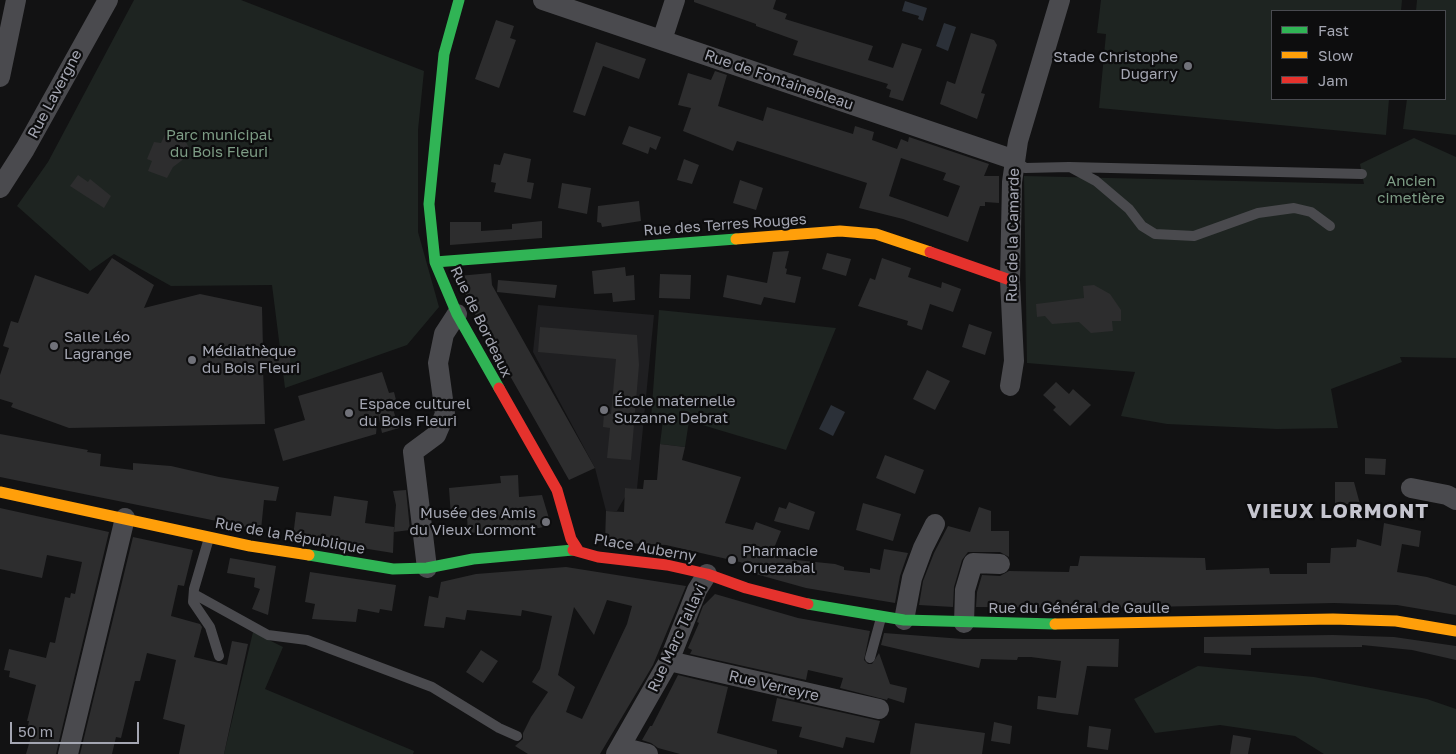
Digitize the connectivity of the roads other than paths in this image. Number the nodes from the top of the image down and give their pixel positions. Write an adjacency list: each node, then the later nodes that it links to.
1 (16, 0): 8 (street)
2 (108, 0): 10 (street, Rue Lavergne)
3 (459, 0): 15 (street, Rue de Bordeaux)
4 (543, 0): 7 (street, Rue de Fontainebleau)
5 (675, 0): 7 (street)
6 (1060, 0): 9 (street, Rue de la Camarde)
7 (662, 40): 9 (street, Rue de Fontainebleau)
8 (0, 77)
9 (1015, 160): 11 (lane); 16 (street, Rue de la Camarde)
10 (6, 166): 13 (street, Rue Lavergne)
11 (1069, 167): 12 (lane); 14 (lane)
12 (1362, 174)
13 (0, 188)
14 (1330, 226)
15 (435, 262): 16 (street, Rue des Terres Rouges); 17 (street, Rue de Bordeaux)
16 (1010, 280): 18 (street, Rue de la Camarde)
17 (457, 314): 25 (street, Rue de Bordeaux); 27 (street)
18 (1010, 386)
19 (1411, 488): 21 (street)
20 (0, 492): 22 (street, Rue de la République)
21 (1456, 500)
22 (125, 518): 24 (street, Rue de la République); 40 (street)
23 (935, 524): 31 (street)
24 (209, 537): 27 (street, Rue de la République); 29 (lane)
25 (578, 550): 27 (street, Rue de la République); 28 (street, Place Auberny)
26 (1000, 564): 32 (street)
27 (428, 568)
28 (707, 574): 30 (street, Rue du Général de Gaulle); 36 (street, Rue Marc Tallavi)
29 (194, 594): 34 (lane); 38 (lane)
30 (881, 617): 31 (street, Rue du Général de Gaulle); 35 (lane)
31 (904, 620): 32 (street, Rue du Général de Gaulle)
32 (964, 623): 33 (street, Rue du Général de Gaulle)
33 (1456, 631)
34 (219, 656)
35 (870, 658)
36 (669, 661): 37 (street, Rue Verreyre); 39 (street, Rue Marc Tallavi)
37 (879, 709)
38 (517, 736)
39 (619, 750): 41 (street)
40 (68, 754)
41 (648, 754)

